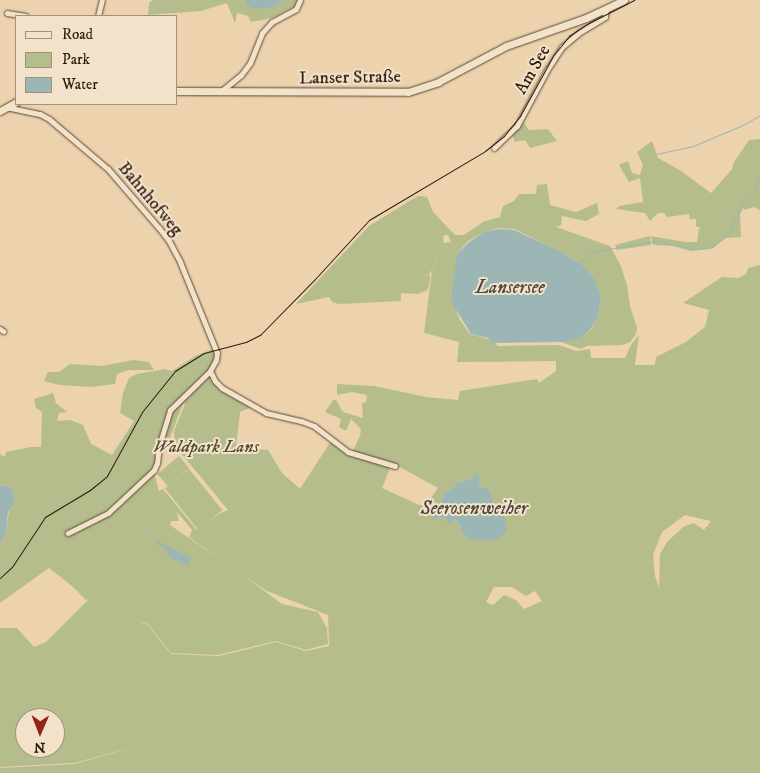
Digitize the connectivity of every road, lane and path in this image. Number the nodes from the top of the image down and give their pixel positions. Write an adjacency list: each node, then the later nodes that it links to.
1 (102, 0): 7 (street)
2 (300, 0): 9 (street)
3 (624, 0): 5 (main road, Lanser Straße)
4 (7, 13): 6 (street)
5 (606, 13): 9 (main road, Lanser Straße); 12 (street, Am See)
6 (20, 15)
7 (97, 15)
8 (178, 92): 9 (main road, Lanser Straße)
9 (218, 93)
10 (15, 103): 11 (main road)
11 (3, 109): 13 (street, Bahnhofweg)
12 (494, 148)
13 (210, 371): 14 (street); 15 (street)
14 (395, 466)
15 (68, 533)

